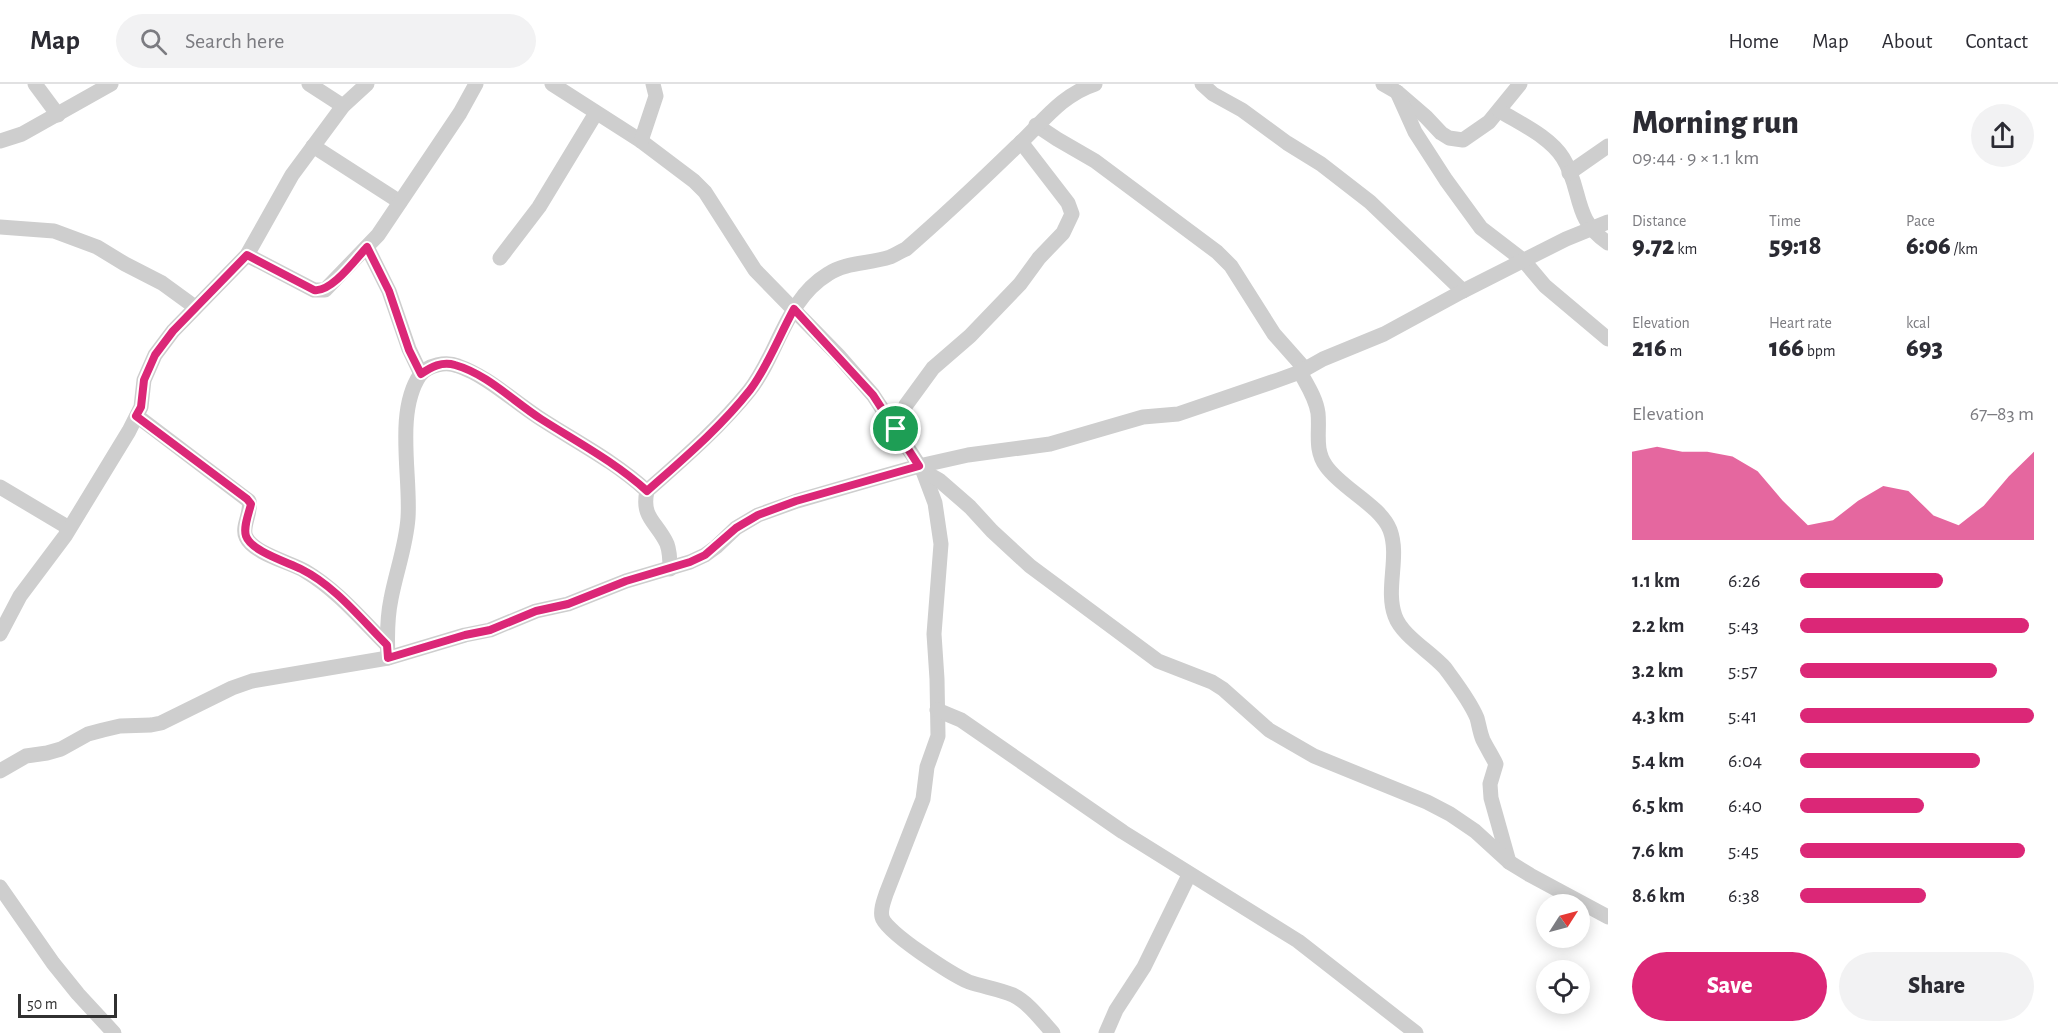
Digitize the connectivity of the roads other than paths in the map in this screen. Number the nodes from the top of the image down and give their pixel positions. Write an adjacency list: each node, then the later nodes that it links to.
1 (34, 84): 16 (street)
2 (111, 84): 16 (street)
3 (309, 84): 13 (street)
4 (367, 84): 13 (street)
5 (476, 84): 24 (street)
6 (552, 84): 15 (street)
7 (653, 84): 19 (street)
8 (1202, 84): 33 (street)
9 (1383, 84): 12 (street)
10 (1520, 84): 14 (street)
11 (1084, 86): 17 (street)
12 (1397, 92): 14 (street); 32 (street)
13 (343, 106): 21 (street)
14 (1500, 111): 23 (street)
15 (596, 113): 19 (street); 31 (street)
16 (58, 115): 18 (street)
17 (1036, 125): 20 (street); 37 (street)
18 (0, 141)
19 (641, 141): 35 (street)
20 (1022, 142): 35 (street); 40 (street)
21 (313, 146): 24 (street); 30 (street)
22 (1608, 146): 23 (street)
23 (1569, 173): 27 (street)
24 (399, 202): 29 (street)
25 (1608, 222): 27 (street)
26 (0, 227): 34 (street)
27 (1591, 229): 28 (street); 32 (street)
28 (1608, 243)
29 (367, 247): 30 (street); 38 (street)
30 (247, 255): 34 (street)
31 (500, 258)
32 (1524, 261): 33 (street); 36 (street)
33 (1463, 291): 37 (street)
34 (195, 307): 39 (street)
35 (794, 309): 40 (street); 43 (street)
36 (1608, 339)
37 (1303, 371): 41 (street); 52 (street)
38 (421, 374): 43 (street); 47 (street)
39 (136, 416): 44 (street); 47 (street)
40 (896, 429): 41 (street)
41 (921, 468): 45 (street); 48 (street); 52 (street)
42 (0, 487): 44 (street)
43 (647, 491): 45 (street)
44 (69, 528): 46 (street)
45 (670, 569): 47 (street)
46 (0, 634)
47 (387, 651): 51 (street)
48 (936, 694): 49 (street); 50 (street)
49 (937, 710): 50 (street); 57 (street)
50 (961, 720): 53 (street)
51 (0, 771)
52 (1509, 862): 55 (street)
53 (1189, 875): 58 (street); 59 (street)
54 (0, 887): 56 (street)
55 (1608, 917)
56 (114, 1033)
57 (1053, 1033)
58 (1106, 1033)
59 (1416, 1033)

